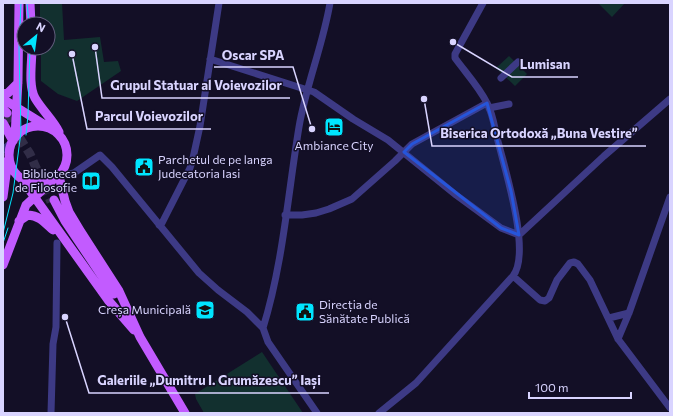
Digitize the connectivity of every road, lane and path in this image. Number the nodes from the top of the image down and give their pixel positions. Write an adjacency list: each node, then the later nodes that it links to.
1 (19, 3): 11 (main road)
2 (30, 3): 6 (main road)
3 (219, 3): 8 (street)
4 (330, 3): 12 (street)
5 (483, 3): 17 (street)
6 (31, 16)
7 (32, 56): 22 (main road)
8 (210, 59): 12 (street); 33 (street)
9 (518, 62): 10 (street)
10 (501, 78)
11 (18, 83): 13 (main road); 18 (main road)
12 (307, 90): 24 (street); 31 (street)
13 (3, 94)
14 (3, 99): 18 (main road)
15 (670, 99): 34 (street)
16 (509, 104): 17 (street)
17 (488, 105): 24 (street); 34 (street)
18 (17, 108): 20 (main road); 21 (main road)
19 (4, 115): 21 (main road)
20 (50, 128): 21 (main road); 22 (main road)
21 (13, 140): 23 (main road)
22 (65, 143): 25 (main road)
23 (5, 152): 26 (main road); 27 (main road)
24 (404, 152): 31 (street); 34 (street)
25 (57, 177): 26 (main road); 29 (main road); 33 (street); 40 (main road)
26 (23, 181): 29 (main road)
27 (3, 197)
28 (670, 197): 38 (street)
29 (35, 198): 32 (main road); 35 (main road)
30 (53, 201): 40 (main road)
31 (285, 215): 41 (street)
32 (19, 221): 35 (main road); 36 (main road)
33 (159, 225): 41 (street)
34 (519, 235): 37 (street)
35 (61, 243): 40 (main road); 44 (street)
36 (3, 265)
37 (513, 276): 39 (street); 47 (street)
38 (629, 313): 39 (street); 42 (street)
39 (609, 318): 42 (street)
40 (129, 319): 45 (main road)
41 (263, 328): 46 (street)
42 (618, 339): 43 (street)
43 (670, 408)
44 (51, 413)
45 (185, 413)
46 (317, 413)
47 (379, 413)

